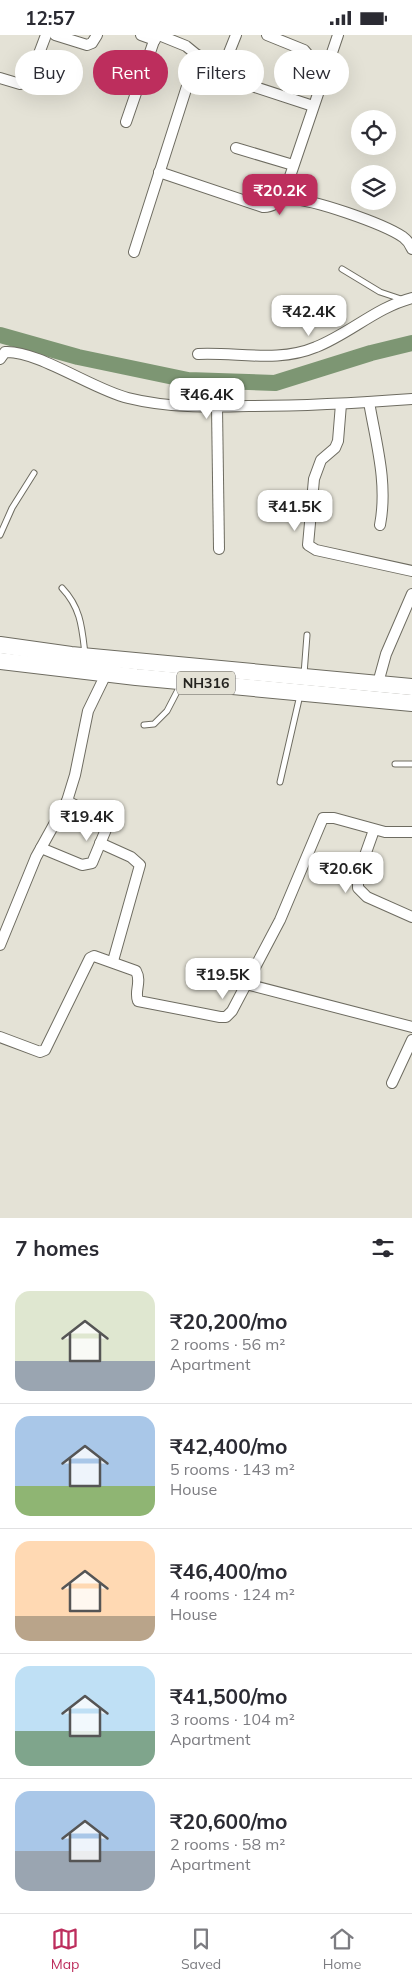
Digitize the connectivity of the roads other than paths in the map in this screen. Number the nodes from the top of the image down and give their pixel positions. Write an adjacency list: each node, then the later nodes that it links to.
1 (46, 35): 13 (street)
2 (55, 35): 3 (street)
3 (96, 35)
4 (141, 35): 8 (street)
5 (236, 35): 10 (street)
6 (267, 35): 11 (street)
7 (338, 35): 12 (street)
8 (157, 37): 9 (street); 18 (street)
9 (191, 50)
10 (230, 50)
11 (304, 50)
12 (332, 50)
13 (0, 78)
14 (264, 90): 17 (street)
15 (184, 95): 21 (street)
16 (317, 95): 17 (street)
17 (313, 106): 20 (street)
18 (126, 122)
19 (236, 148): 20 (street)
20 (293, 165): 22 (street)
21 (159, 172): 22 (street); 24 (street)
22 (282, 200): 23 (street)
23 (412, 249)
24 (134, 251)
25 (342, 269): 26 (lane)
26 (408, 299): 27 (street)
27 (198, 354)
28 (0, 359): 32 (street)
29 (412, 399): 30 (street)
30 (369, 402): 31 (street); 34 (street)
31 (341, 404): 32 (street); 37 (street)
32 (217, 407): 36 (street)
33 (34, 473): 35 (lane)
34 (380, 525)
35 (0, 535)
36 (219, 549)
37 (412, 571)
38 (62, 588): 42 (lane)
39 (412, 594): 46 (street)
40 (307, 635): 47 (lane)
41 (0, 645): 42 (highway, NH316)
42 (86, 657): 47 (highway, NH316)
43 (0, 661): 44 (highway, NH316)
44 (106, 674): 45 (highway, NH316); 54 (street)
45 (182, 681): 47 (highway, NH316); 50 (lane)
46 (378, 683): 47 (highway, NH316); 48 (highway, NH316)
47 (302, 685): 49 (highway, NH316); 53 (lane)
48 (412, 687)
49 (412, 703)
50 (144, 725)
51 (412, 764): 52 (lane)
52 (395, 765)
53 (280, 783)
54 (66, 801): 57 (street); 58 (street)
55 (374, 830): 56 (street); 59 (street); 62 (street)
56 (412, 832)
57 (100, 843): 58 (street); 61 (street)
58 (41, 848): 60 (street)
59 (412, 917)
60 (0, 945)
61 (113, 961): 62 (street); 64 (street)
62 (246, 984): 63 (street)
63 (412, 1027)
64 (0, 1037)
65 (412, 1040): 66 (street)
66 (392, 1083)

